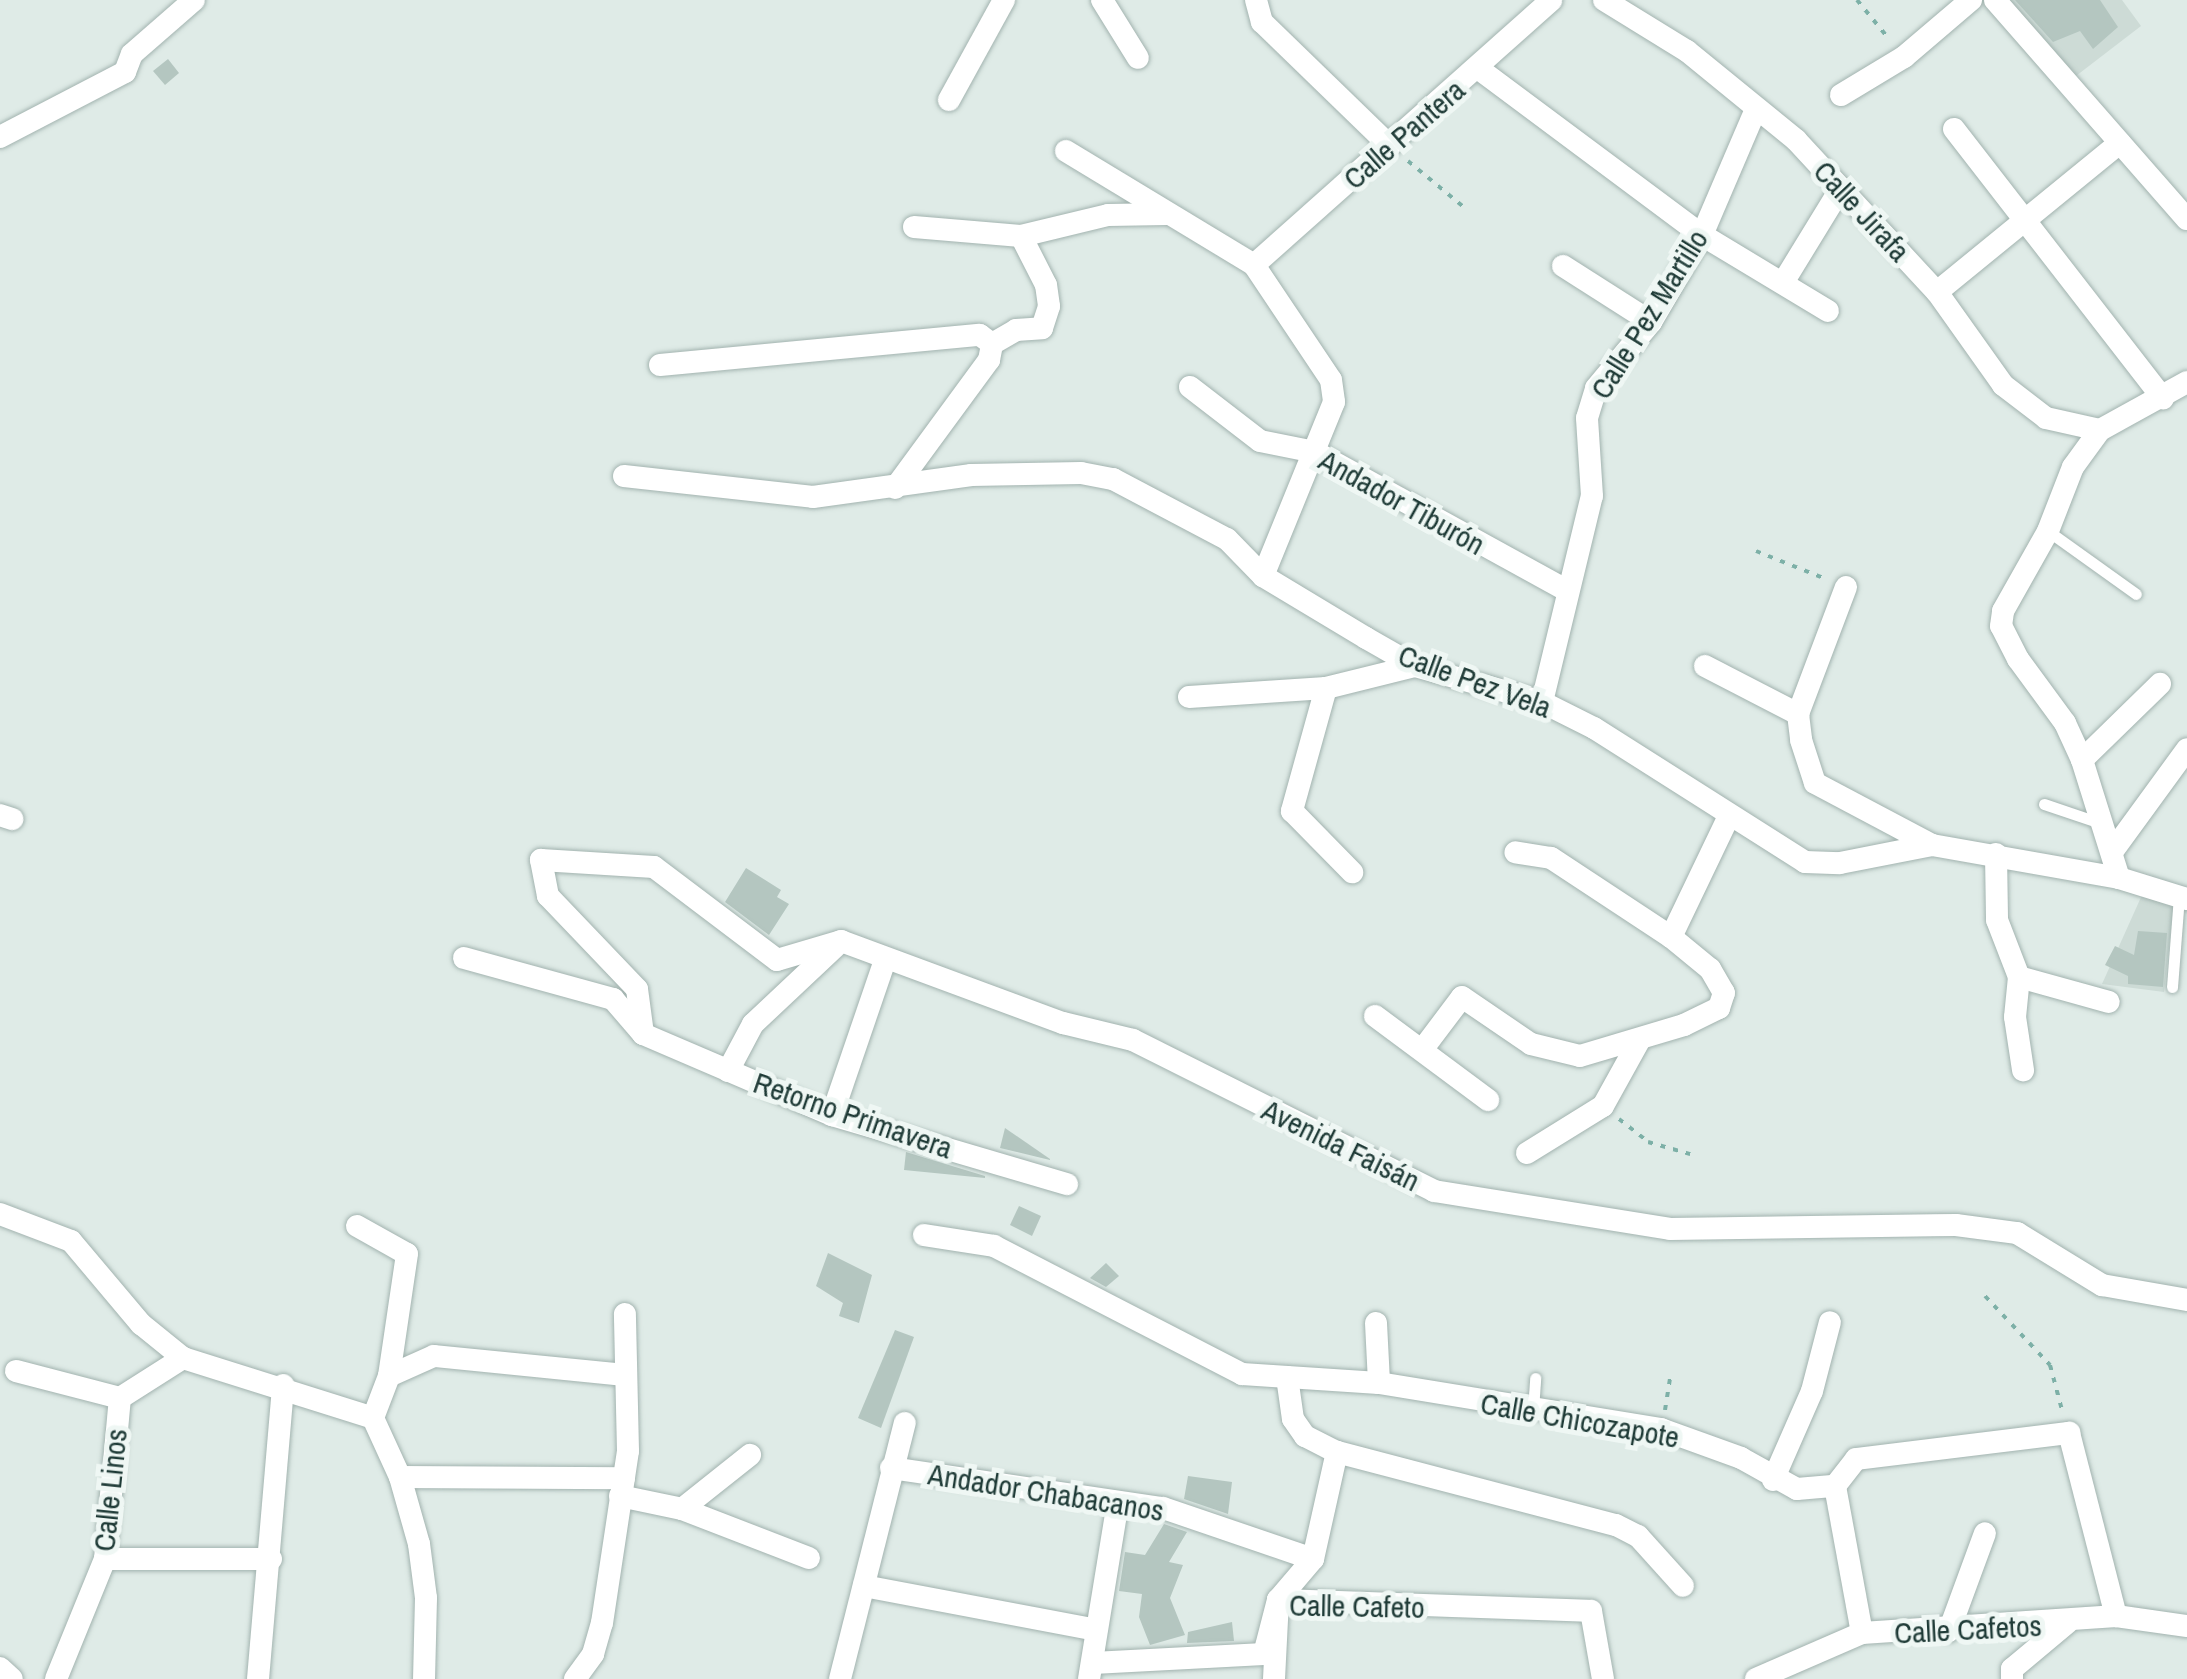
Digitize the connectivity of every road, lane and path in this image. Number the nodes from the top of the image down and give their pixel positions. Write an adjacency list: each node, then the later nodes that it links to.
1 (194, 0): 17 (street)
2 (1004, 0): 14 (street)
3 (1102, 0): 11 (street)
4 (1256, 0): 19 (street)
5 (1551, 0): 12 (street, Calle Pantera)
6 (1604, 0): 15 (street, Calle Jirafa)
7 (1856, 0): 10 (path)
8 (1972, 0): 10 (street)
9 (1995, 0): 18 (street)
10 (1904, 57): 13 (street)
11 (1138, 58)
12 (1479, 69): 19 (street, Calle Pantera); 27 (street)
13 (1841, 95)
14 (949, 100)
15 (1756, 109): 21 (street, Calle Jirafa); 27 (street, Calle Pez Martillo)
16 (1954, 129): 25 (street)
17 (0, 137)
18 (2120, 142): 24 (street); 25 (street)
19 (1390, 146): 22 (path); 29 (street, Calle Pantera)
20 (1066, 151): 23 (street)
21 (1842, 188): 31 (street); 32 (street, Calle Jirafa)
22 (1466, 209)
23 (1170, 214): 28 (street); 29 (street)
24 (2187, 218)
25 (2028, 219): 32 (street); 39 (street)
26 (914, 227): 28 (street)
27 (1702, 235): 31 (street); 34 (street, Calle Pez Martillo)
28 (1022, 236): 35 (street)
29 (1254, 264): 41 (street)
30 (1563, 266): 34 (street)
31 (1784, 281): 33 (street)
32 (1937, 292): 40 (street, Calle Jirafa)
33 (1828, 311)
34 (1651, 322): 48 (street, Calle Pez Martillo)
35 (992, 344): 36 (street); 43 (street)
36 (660, 365)
37 (2187, 382): 39 (street)
38 (1190, 387): 41 (street, Andador Tiburón)
39 (2163, 398): 40 (street)
40 (2100, 430): 44 (street)
41 (1315, 452): 46 (street); 48 (street, Andador Tiburón)
42 (624, 476): 43 (street, Calle Pez Vela)
43 (895, 488): 46 (street, Calle Pez Vela)
44 (2048, 531): 49 (lane); 58 (street)
45 (1756, 551): 47 (path)
46 (1262, 576): 50 (street, Calle Pez Vela)
47 (1846, 586): 56 (street)
48 (1566, 590): 55 (street, Calle Pez Martillo)
49 (2136, 594)
50 (1415, 666): 53 (street); 55 (street, Calle Pez Vela)
51 (1706, 666): 56 (street)
52 (2160, 684): 58 (street)
53 (1326, 688): 54 (street); 66 (street)
54 (1189, 698)
55 (1542, 702): 60 (street, Calle Pez Vela)
56 (1798, 714): 62 (street)
57 (2187, 749): 64 (street)
58 (2082, 760): 61 (street)
59 (2044, 804): 61 (lane)
60 (1728, 818): 62 (street, Calle Pez Vela); 69 (street)
61 (2103, 824): 64 (street)
62 (1932, 845): 65 (street, Calle Pez Vela)
63 (1515, 852): 69 (street)
64 (2112, 852): 67 (street)
65 (1996, 854): 67 (street, Calle Pez Vela); 73 (street)
66 (1352, 872)
67 (2119, 878): 68 (street, Calle Pez Vela)
68 (2183, 898): 74 (lane)
69 (1671, 937): 78 (street)
70 (841, 941): 72 (street, Avenida Faisán); 77 (street); 81 (street)
71 (464, 958): 77 (street)
72 (884, 960): 84 (street); 92 (street, Avenida Faisán)
73 (2019, 976): 75 (street); 80 (street)
74 (2172, 987)
75 (2109, 1002)
76 (1374, 1016): 79 (street)
77 (643, 1034): 81 (street, Retorno Primavera)
78 (1640, 1041): 79 (street); 83 (street)
79 (1422, 1050): 82 (street)
80 (2023, 1070)
81 (728, 1071): 84 (street, Retorno Primavera)
82 (1488, 1100)
83 (1603, 1106): 85 (street); 86 (path)
84 (832, 1115): 87 (street, Retorno Primavera)
85 (1527, 1154)
86 (1690, 1154)
87 (1067, 1184)
88 (0, 1214): 96 (street)
89 (357, 1226): 100 (street)
90 (924, 1235): 101 (street, Calle Chicozapote)
91 (1985, 1296): 110 (path)
92 (2187, 1300)
93 (625, 1314): 99 (street)
94 (1376, 1322): 103 (street)
95 (1830, 1322): 115 (street)
96 (184, 1358): 104 (street); 105 (street)
97 (16, 1371): 105 (street, Calle Linos)
98 (1672, 1373): 109 (path)
99 (624, 1375): 100 (street); 117 (street)
100 (388, 1376): 107 (street)
101 (1287, 1377): 103 (street, Calle Chicozapote); 111 (street)
102 (1535, 1378): 106 (lane)
103 (1378, 1383): 106 (street, Calle Chicozapote)
104 (283, 1385): 107 (street); 123 (street)
105 (120, 1398): 121 (street, Calle Linos)
106 (1533, 1410): 109 (street, Calle Chicozapote)
107 (373, 1418): 114 (street)
108 (905, 1423): 113 (street)
109 (1661, 1429): 115 (street, Calle Chicozapote)
110 (2069, 1433): 116 (street); 128 (street)
111 (1338, 1452): 124 (street); 126 (street)
112 (750, 1455): 119 (street)
113 (891, 1468): 118 (street, Andador Chabacanos); 125 (street)
114 (400, 1477): 117 (street); 139 (street)
115 (1773, 1480): 116 (street, Calle Chicozapote)
116 (1834, 1486): 133 (street)
117 (622, 1487): 119 (street); 140 (street)
118 (1118, 1502): 124 (street, Andador Chabacanos); 131 (street)
119 (682, 1509): 122 (street)
120 (1986, 1533): 132 (street)
121 (105, 1558): 123 (street); 137 (street, Calle Linos)
122 (810, 1558)
123 (271, 1559): 138 (street)
124 (1314, 1559): 127 (street)
125 (864, 1586): 131 (street); 141 (street)
126 (1683, 1586)
127 (1278, 1600): 135 (street, Calle Cafeto); 142 (street); 143 (street, Calle Cafeto)
128 (2116, 1616): 129 (street, Calle Cafetos); 130 (street, Calle Cafetos)
129 (2066, 1623): 132 (street, Calle Cafetos); 145 (street)
130 (2187, 1626)
131 (1096, 1630): 135 (street)
132 (1949, 1632): 133 (street, Calle Cafetos)
133 (1862, 1634): 144 (street, Calle Cafetos)
134 (0, 1668): 136 (street)
135 (1091, 1671)
136 (12, 1679)
137 (56, 1679)
138 (258, 1679)
139 (424, 1679)
140 (575, 1679)
141 (840, 1679)
142 (1274, 1679)
143 (1604, 1679)
144 (1756, 1679)
145 (2012, 1679)

